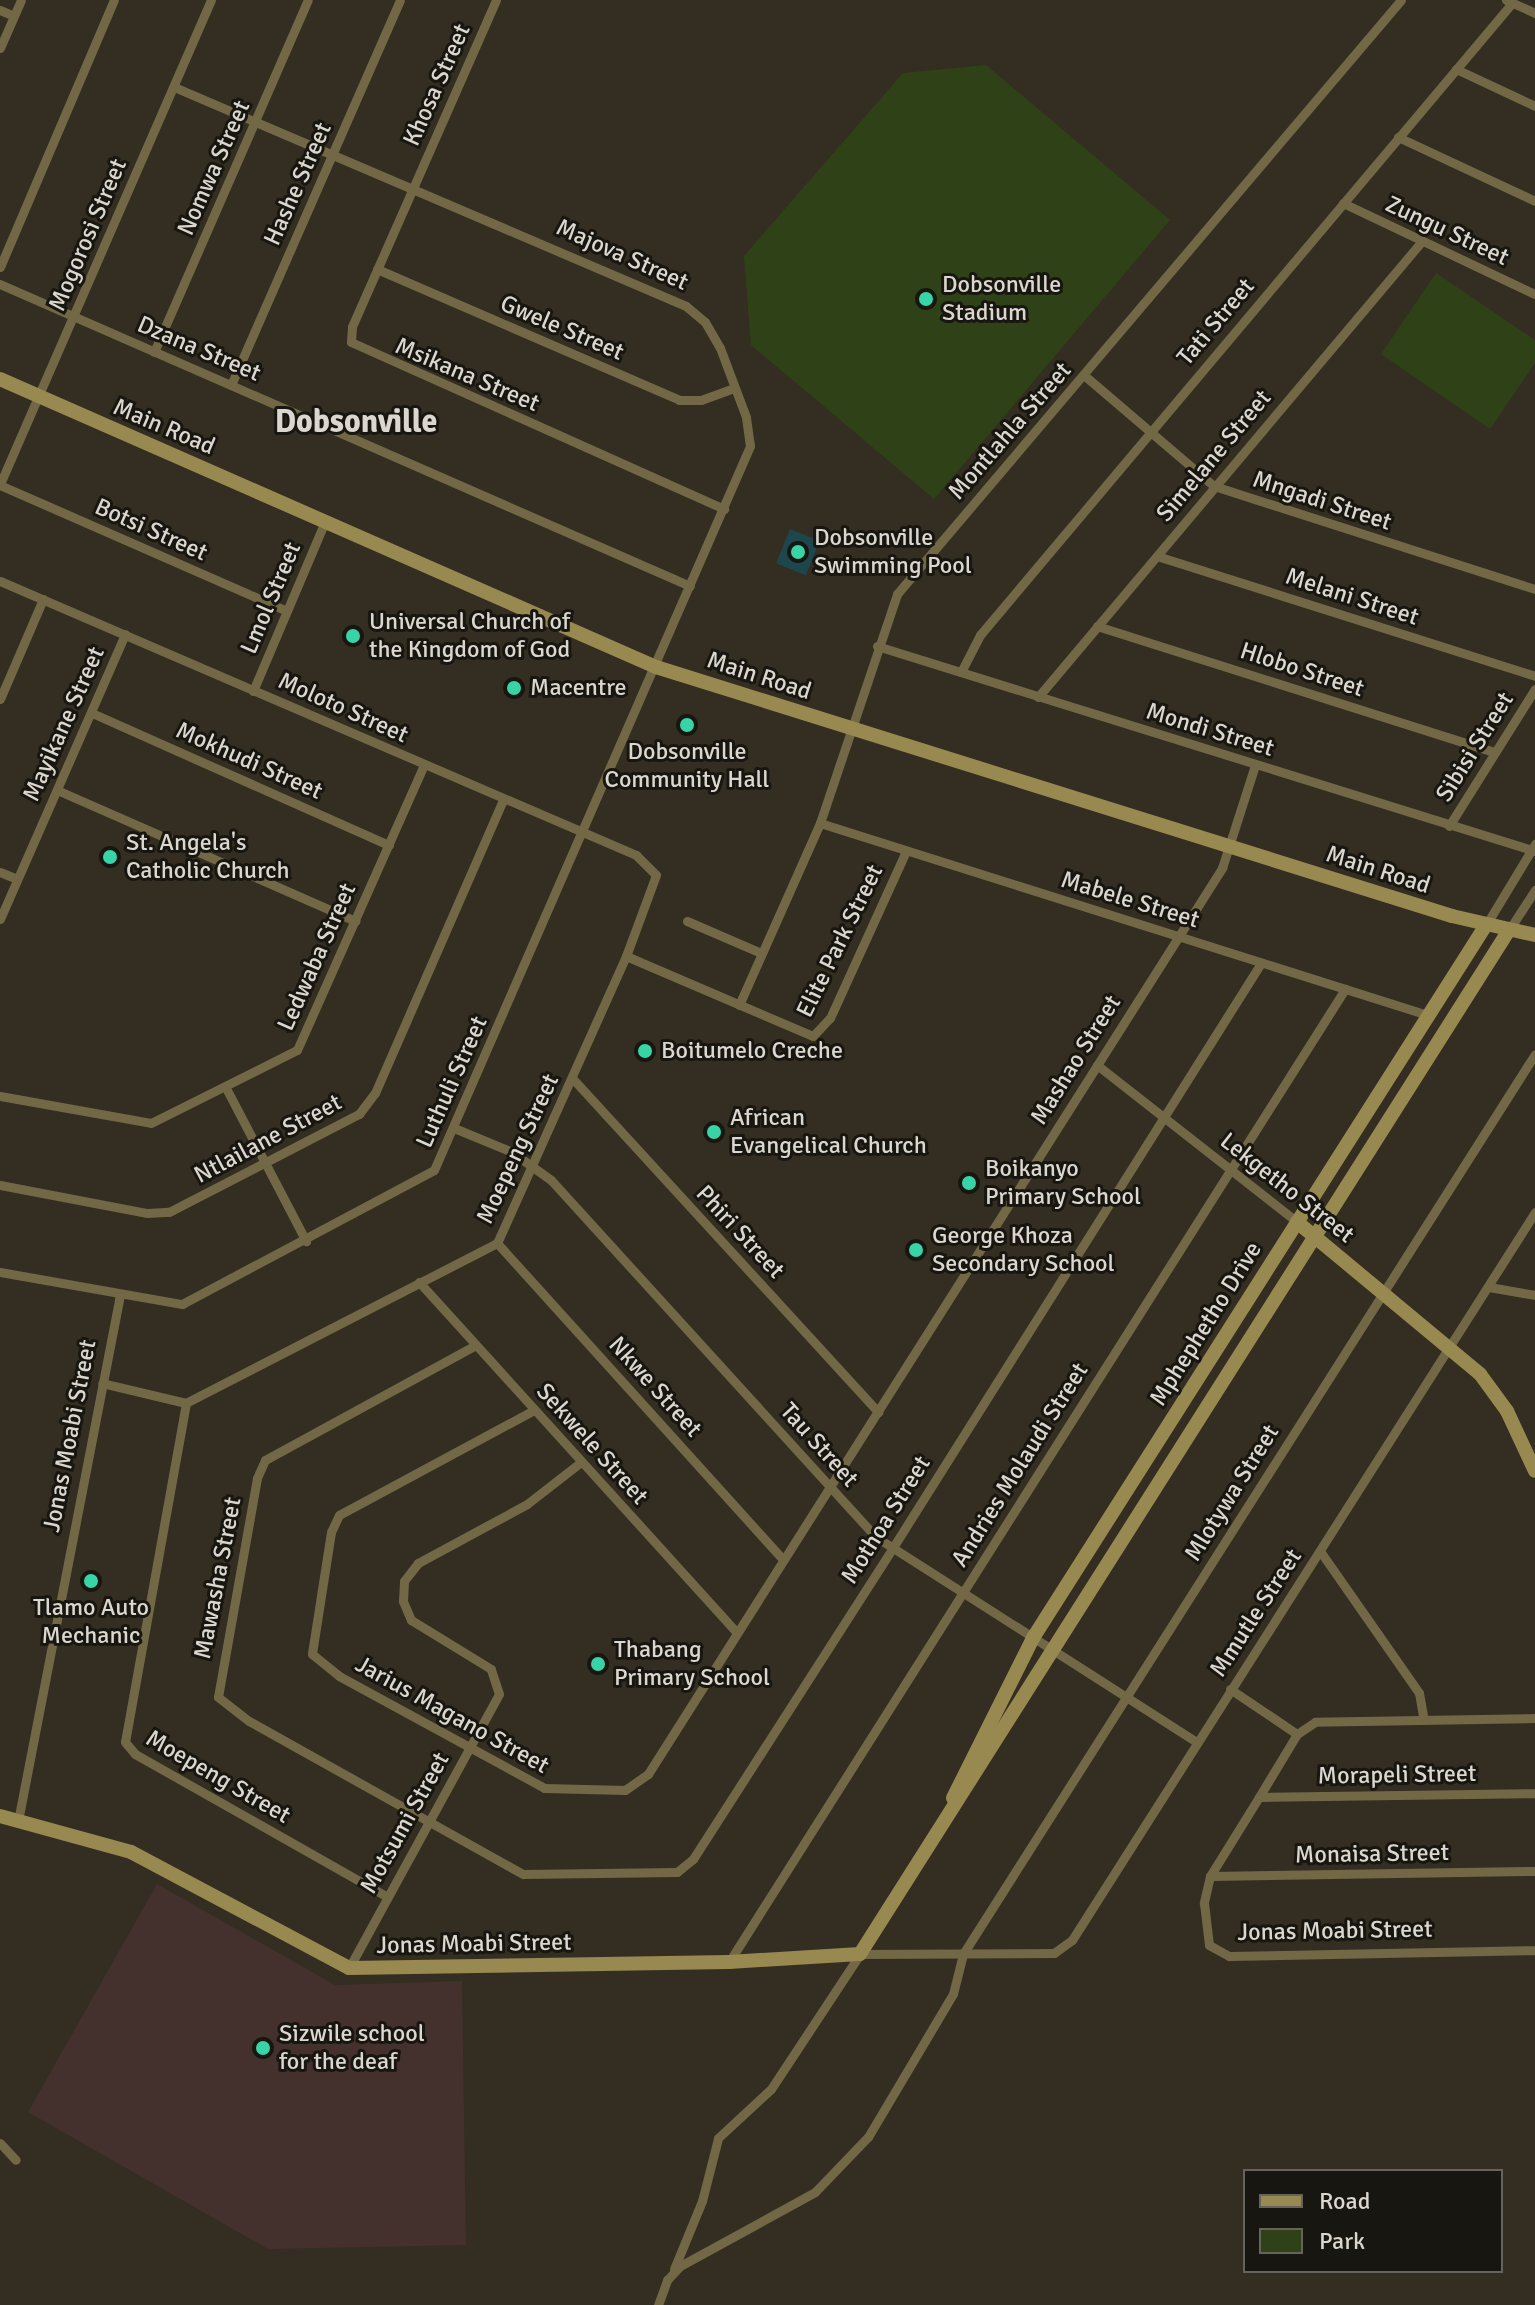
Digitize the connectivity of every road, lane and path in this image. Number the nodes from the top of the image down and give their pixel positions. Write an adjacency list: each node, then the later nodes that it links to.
1 (21, 0): 11 (street)
2 (114, 0): 23 (street)
3 (211, 0): 14 (street, Mogorosi Street)
4 (308, 0): 16 (street, Nomwa Street)
5 (400, 0): 18 (street, Hashe Street)
6 (496, 0): 19 (street, Khosa Street)
7 (1401, 0): 29 (street, Montlahla Street)
8 (1509, 1): 10 (street); 13 (street, Tati Street)
9 (0, 10): 11 (street)
10 (1535, 13)
11 (14, 16): 12 (street)
12 (0, 48)
13 (1456, 69): 15 (street); 17 (street, Tati Street)
14 (174, 87): 16 (street, Majova Street); 27 (street, Mogorosi Street)
15 (1535, 106)
16 (256, 122): 18 (street, Majova Street); 28 (street, Nomwa Street)
17 (1398, 137): 20 (street); 21 (street, Tati Street)
18 (333, 155): 19 (street, Majova Street); 31 (street, Hashe Street)
19 (415, 187): 24 (street, Msikana Street); 32 (street, Majova Street)
20 (1535, 201)
21 (1343, 203): 22 (street, Zungu Street); 34 (street, Tati Street)
22 (1422, 241): 26 (street, Zungu Street); 36 (street, Simelane Street)
23 (0, 267)
24 (377, 269): 32 (street, Gwele Street); 37 (street, Msikana Street)
25 (0, 284): 27 (street, Dzana Street)
26 (1535, 294)
27 (74, 318): 28 (street, Dzana Street); 33 (street, Mogorosi Street)
28 (154, 352): 31 (street, Dzana Street)
29 (1085, 376): 34 (street, Mngadi Street); 47 (street, Montlahla Street)
30 (0, 379): 33 (street, Main Road)
31 (231, 385): 41 (street, Dzana Street)
32 (734, 388): 37 (street, Majova Street)
33 (38, 396): 35 (street, Mogorosi Street); 38 (street, Main Road)
34 (1150, 432): 36 (street, Mngadi Street); 49 (street, Tati Street)
35 (0, 485): 44 (street, Botsi Street)
36 (1214, 486): 39 (street, Simelane Street); 42 (street, Mngadi Street)
37 (724, 509): 41 (street, Majova Street)
38 (325, 521): 44 (street, Lmol Street); 48 (street, Main Road)
39 (1157, 556): 45 (street, Simelane Street); 50 (street, Melani Street)
40 (0, 581): 43 (street, Moloto Street)
41 (690, 586): 48 (street, Majova Street)
42 (1535, 589)
43 (43, 599): 46 (street, Moloto Street); 54 (street)
44 (287, 611): 52 (street, Lmol Street)
45 (1097, 626): 53 (street, Simelane Street); 57 (street, Hlobo Street)
46 (125, 634): 52 (street, Moloto Street); 55 (street, Mayikane Street)
47 (877, 646): 49 (street, Mondi Street); 56 (street, Montlahla Street)
48 (656, 667): 56 (street, Main Road); 64 (street, Luthuli Street)
49 (961, 672): 53 (street, Mondi Street)
50 (1535, 676)
51 (1535, 689): 57 (street, Sibisi Street)
52 (253, 691): 58 (street, Moloto Street)
53 (1038, 697): 59 (street, Mondi Street)
54 (0, 699)
55 (92, 713): 60 (street, Mayikane Street); 65 (street, Mokhudi Street)
56 (852, 729): 62 (street, Montlahla Street); 66 (street, Main Road)
57 (1495, 752): 63 (street, Sibisi Street)
58 (424, 765): 61 (street, Moloto Street); 65 (street, Ledwaba Street)
59 (1255, 765): 63 (street, Mondi Street); 66 (street, Mashao Street)
60 (57, 790): 70 (street, Mayikane Street); 74 (street)
61 (503, 800): 64 (street, Moloto Street); 93 (street, Ntlailane Street)
62 (820, 823): 68 (street, Mabele Street); 80 (street, Montlahla Street)
63 (1449, 826): 67 (street, Mondi Street)
64 (582, 833): 71 (street, Moloto Street); 92 (street, Luthuli Street)
65 (389, 845): 74 (street, Ledwaba Street)
66 (1229, 846): 76 (street, Main Road); 78 (street, Mashao Street)
67 (1534, 849): 76 (street, Mphephetho Drive)
68 (906, 851): 78 (street, Mabele Street); 84 (street, Elite Park Street)
69 (0, 872): 70 (street)
70 (17, 879): 73 (street, Mayikane Street)
71 (655, 883): 81 (street, Moepeng Street)
72 (1535, 890): 77 (street, Mphephetho Drive)
73 (0, 919)
74 (355, 921): 89 (street, Ledwaba Street)
75 (687, 921): 80 (street)
76 (1486, 925): 77 (street, Main Road); 85 (street, Mphephetho Drive)
77 (1509, 930): 79 (street, Main Road); 99 (street, Mphephetho Drive)
78 (1178, 935): 82 (street, Mabele Street); 87 (street, Mashao Street)
79 (1535, 935)
80 (761, 953): 84 (street, Montlahla Street)
81 (626, 956): 84 (street, Elite Park Street); 88 (street, Moepeng Street)
82 (1261, 963): 83 (street, Mabele Street); 91 (street, Mothoa Street)
83 (1345, 989): 85 (street, Mabele Street); 95 (street, Andries Molaudi Street)
84 (739, 1005)
85 (1428, 1015): 98 (street, Mphephetho Drive)
86 (1535, 1054): 106 (street, Mlotywa Street)
87 (1097, 1065): 91 (street, Lekgetho Street); 113 (street, Mashao Street)
88 (573, 1079): 94 (street, Moepeng Street); 113 (street, Phiri Street)
89 (226, 1088): 90 (street, Ledwaba Street); 93 (street)
90 (0, 1096)
91 (1165, 1118): 95 (street, Lekgetho Street); 117 (street, Mothoa Street)
92 (454, 1128): 94 (street, Tau Street); 100 (street, Luthuli Street)
93 (266, 1164): 96 (street, Ntlailane Street); 100 (street)
94 (535, 1165): 101 (street, Moepeng Street); 116 (street, Tau Street)
95 (1230, 1172): 98 (street, Lekgetho Street); 120 (street, Andries Molaudi Street)
96 (0, 1185)
97 (1535, 1212): 104 (street, Mmutle Street)
98 (1297, 1222): 99 (street, Lekgetho Street); 122 (street, Mphephetho Drive)
99 (1316, 1236): 106 (street, Lekgetho Street); 123 (street, Mphephetho Drive)
100 (306, 1241): 105 (street, Luthuli Street)
101 (497, 1243): 103 (street, Moepeng Street); 119 (street, Nkwe Street)
102 (0, 1272): 105 (street, Luthuli Street)
103 (419, 1282): 109 (street, Sekwele Street); 111 (street, Moepeng Street)
104 (1489, 1287): 107 (street); 108 (street, Mmutle Street)
105 (120, 1295): 110 (street, Jonas Moabi Street)
106 (1382, 1295): 108 (street, Lekgetho Street); 125 (street, Mlotywa Street)
107 (1535, 1295)
108 (1450, 1345): 115 (street, Lekgetho Street); 118 (street, Mmutle Street)
109 (474, 1346): 112 (street, Sekwele Street); 135 (street, Mawasha Street)
110 (102, 1383): 111 (street); 134 (street, Jonas Moabi Street)
111 (186, 1403): 139 (street, Moepeng Street)
112 (534, 1410): 114 (street, Sekwele Street); 130 (street, Jarius Magano Street)
113 (878, 1412): 116 (street, Mashao Street)
114 (581, 1462): 121 (street, Sekwele Street); 130 (street, Motsumi Street)
115 (1535, 1471)
116 (831, 1487): 117 (street, Tau Street); 119 (street, Jarius Magano Street)
117 (892, 1549): 120 (street, Tau Street); 135 (street, Mothoa Street)
118 (1320, 1551): 124 (street, Mmutle Street); 126 (street)
119 (783, 1559): 121 (street, Jarius Magano Street)
120 (962, 1594): 122 (street, Tau Street); 143 (street, Andries Molaudi Street)
121 (736, 1632): 130 (street, Jarius Magano Street)
122 (1033, 1638): 123 (street, Tau Street); 136 (street, Mphephetho Drive)
123 (1052, 1650): 125 (street, Tau Street); 136 (street, Mphephetho Drive)
124 (1230, 1689): 128 (street); 129 (street, Mmutle Street)
125 (1126, 1697): 129 (street, Tau Street); 142 (street, Mlotywa Street)
126 (1423, 1716): 127 (street); 128 (street)
127 (1535, 1718)
128 (1297, 1734): 132 (street)
129 (1197, 1742): 142 (street, Mmutle Street)
130 (470, 1748): 135 (street, Motsumi Street)
131 (1535, 1793): 132 (street, Morapeli Street)
132 (1259, 1797): 138 (street)
133 (0, 1816): 134 (street, Jonas Moabi Street)
134 (18, 1821): 144 (street, Jonas Moabi Street)
135 (429, 1822): 139 (street, Motsumi Street)
136 (934, 1839): 141 (street, Mphephetho Drive)
137 (1535, 1871): 138 (street, Monaisa Street)
138 (1210, 1876): 140 (street, Jonas Moabi Street)
139 (386, 1896): 144 (street, Motsumi Street)
140 (1535, 1950)
141 (860, 1954): 142 (street, Jonas Moabi Street); 143 (street, Jonas Moabi Street); 147 (street)
142 (963, 1954): 147 (street, Mlotywa Street)
143 (729, 1962): 144 (street, Jonas Moabi Street)
144 (349, 1968)
145 (0, 2143): 146 (street)
146 (16, 2160)
147 (673, 2273): 148 (street)
148 (658, 2305)

